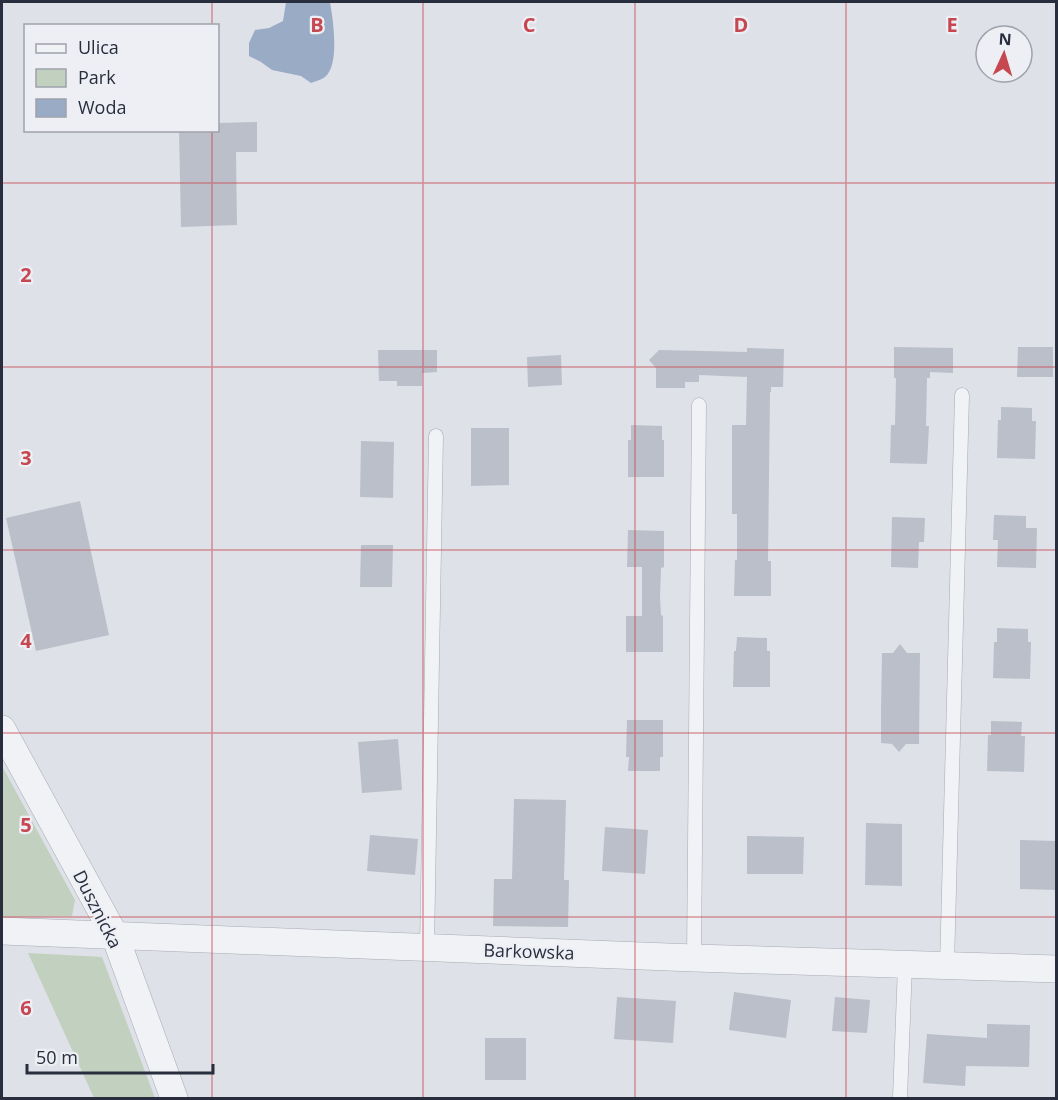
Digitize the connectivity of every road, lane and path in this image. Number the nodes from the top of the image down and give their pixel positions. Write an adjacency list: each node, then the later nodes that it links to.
1 (962, 395): 10 (lane)
2 (699, 405): 8 (lane)
3 (436, 436): 7 (lane)
4 (2, 729): 6 (street, Dusznicka)
5 (2, 931): 6 (street, Barkowska)
6 (115, 936): 7 (street, Barkowska); 12 (street, Dusznicka)
7 (427, 947): 8 (street, Barkowska)
8 (694, 958): 9 (street, Barkowska)
9 (905, 965): 10 (street, Barkowska); 13 (lane)
10 (947, 966): 11 (street, Barkowska)
11 (1056, 969)
12 (174, 1098)
13 (900, 1098)

